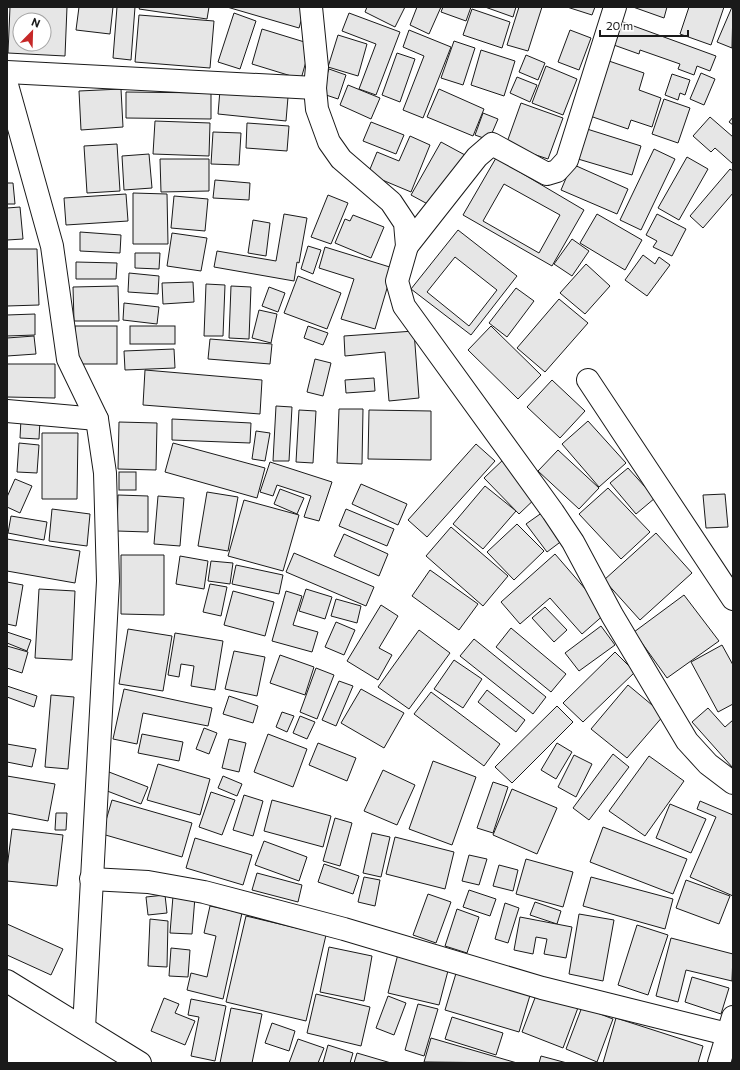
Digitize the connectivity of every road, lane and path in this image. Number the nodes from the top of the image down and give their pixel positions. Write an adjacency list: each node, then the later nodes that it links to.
1 (311, 7): 5 (street)
2 (615, 7): 6 (street)
3 (7, 72): 5 (street)
4 (7, 85): 9 (street)
5 (315, 88): 6 (street)
6 (407, 246): 11 (street)
7 (588, 380): 10 (street)
8 (7, 411): 9 (street)
9 (97, 419): 12 (street)
10 (733, 599)
11 (733, 783)
12 (92, 879): 14 (street); 15 (street)
13 (7, 981): 15 (street)
14 (730, 1025): 17 (street)
15 (84, 1028): 16 (street)
16 (138, 1063)
17 (719, 1063)

